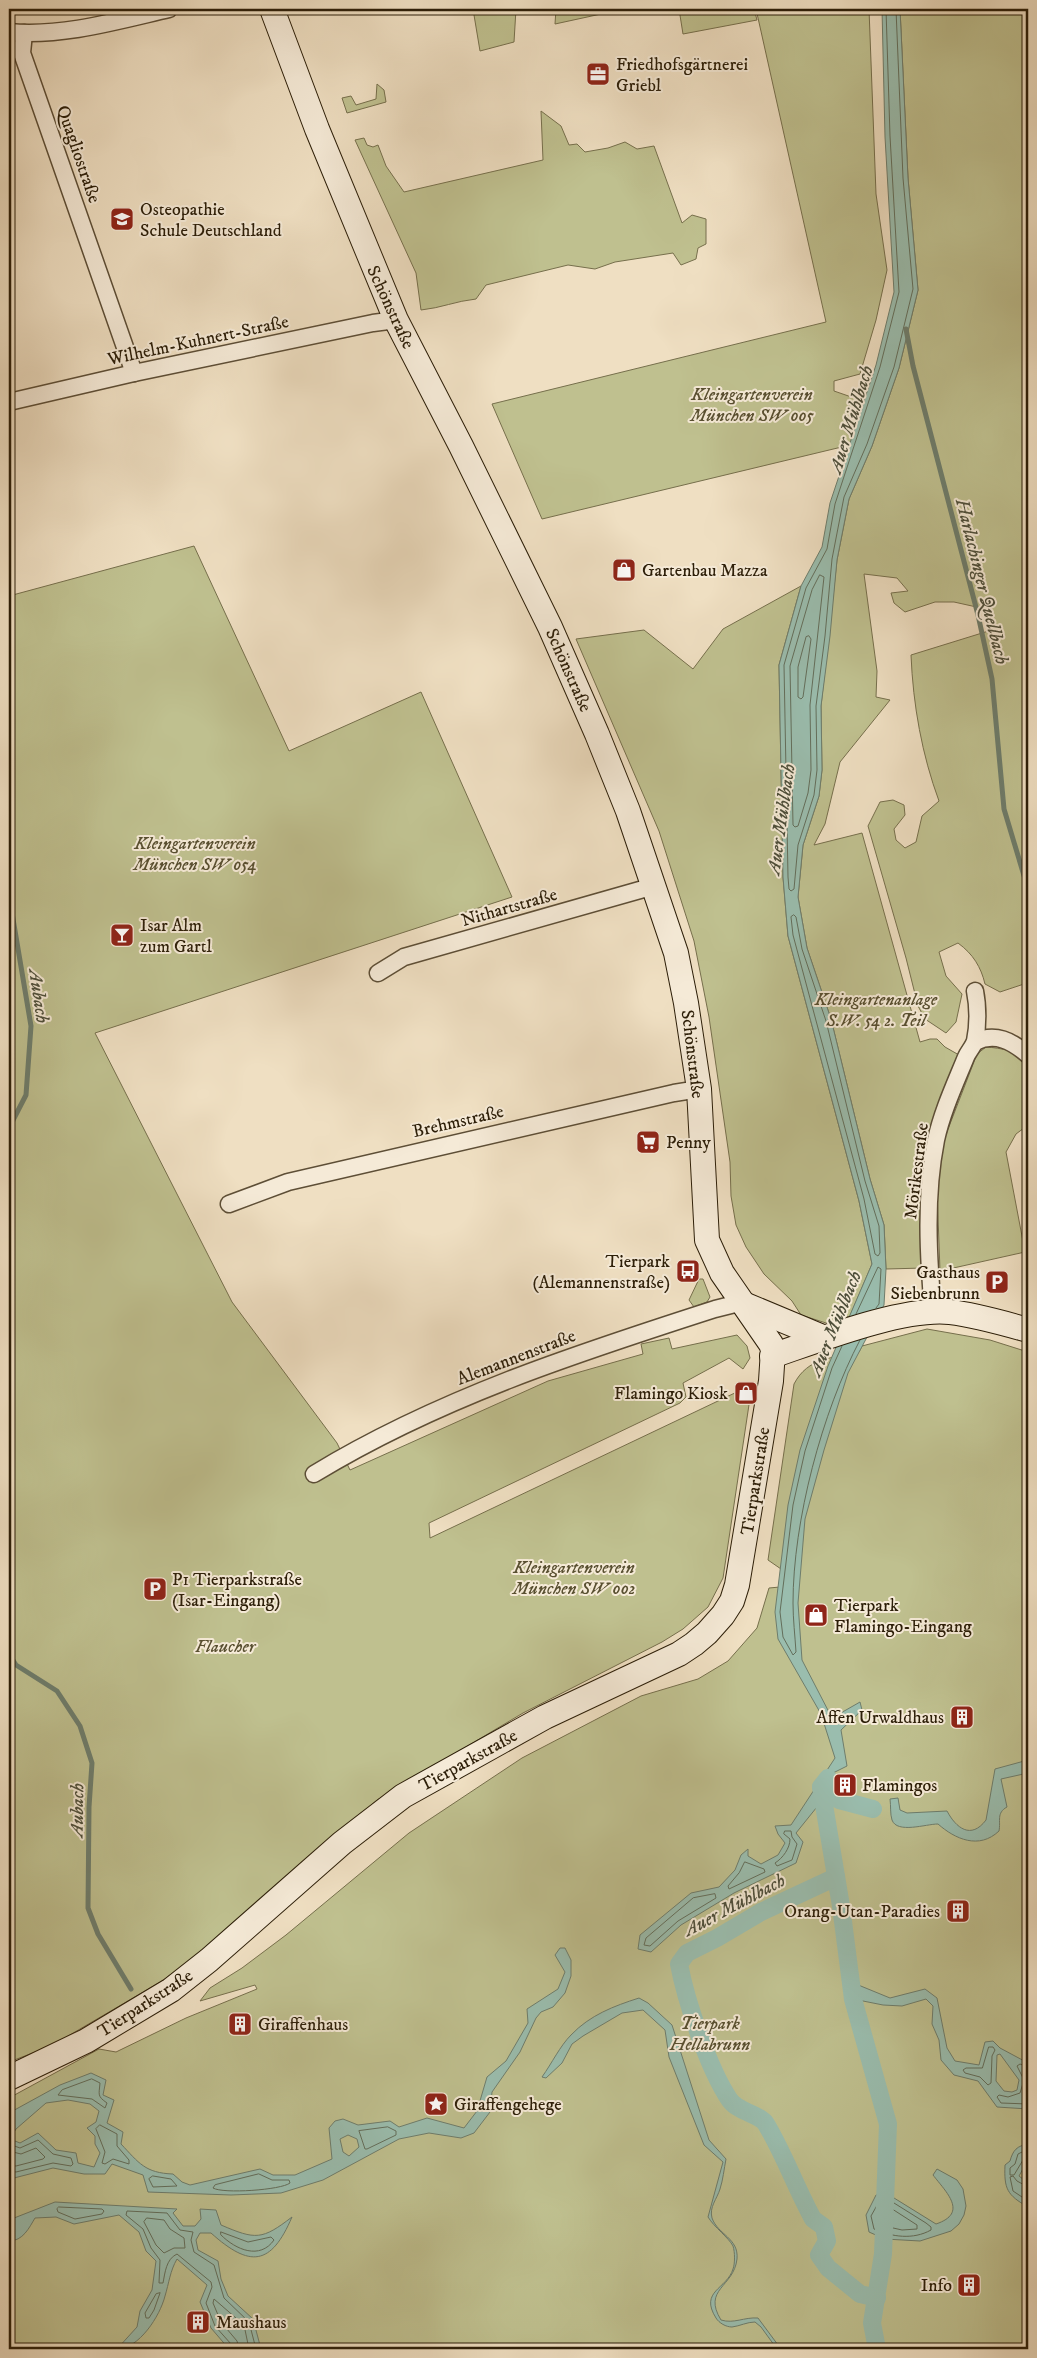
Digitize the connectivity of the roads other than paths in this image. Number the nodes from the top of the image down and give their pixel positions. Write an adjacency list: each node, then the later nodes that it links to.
1 (168, 9): 3 (street)
2 (272, 9): 4 (street, Schönstraße)
3 (16, 32): 5 (street, Quagliostraße)
4 (396, 320): 5 (street, Wilhelm-Kuhnert-Straße); 7 (street, Schönstraße)
5 (134, 373): 6 (street, Wilhelm-Kuhnert-Straße)
6 (9, 402)
7 (654, 886): 8 (street, Nithartstraße); 12 (street, Schönstraße)
8 (378, 973)
9 (975, 991): 10 (street, Mörikestraße)
10 (974, 1042): 11 (street); 15 (street, Mörikestraße)
11 (1028, 1055)
12 (699, 1089): 13 (street, Brehmstraße); 14 (street, Schönstraße)
13 (229, 1204)
14 (743, 1302): 17 (street); 18 (street, Schönstraße); 19 (street, Alemannenstraße)
15 (933, 1311): 16 (street); 17 (street)
16 (1028, 1330)
17 (832, 1336): 18 (street)
18 (772, 1356): 20 (street, Tierparkstraße)
19 (314, 1474)
20 (9, 2078)

